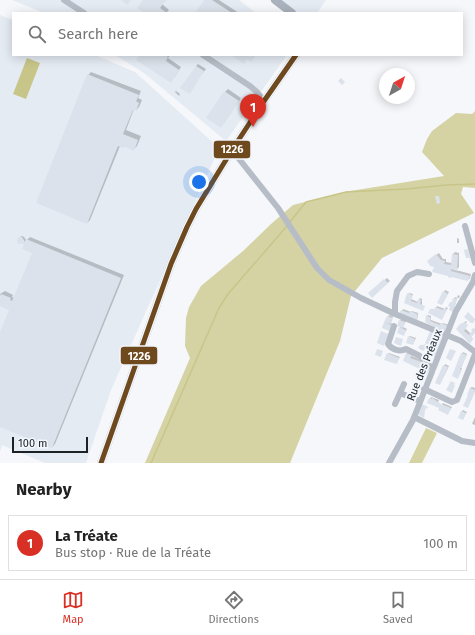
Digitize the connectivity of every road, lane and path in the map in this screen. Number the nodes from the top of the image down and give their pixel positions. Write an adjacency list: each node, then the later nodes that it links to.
1 (64, 0): 3 (street)
2 (275, 0): 4 (street)
3 (82, 12)
4 (291, 12)
5 (205, 56): 7 (street)
6 (295, 56): 7 (street)
7 (264, 101): 8 (street)
8 (232, 150): 13 (street); 27 (street)
9 (465, 226): 10 (street)
10 (475, 263)
11 (429, 274): 13 (street)
12 (475, 275): 15 (street, Rue des Préaux)
13 (395, 314): 16 (street)
14 (394, 326): 19 (street)
15 (450, 326): 16 (street, Rue des Préaux); 17 (street)
16 (447, 334): 17 (street); 19 (street, Rue des Préaux)
17 (461, 341): 18 (street)
18 (475, 353): 21 (street)
19 (433, 369): 21 (street, Rue des Préaux)
20 (404, 384): 22 (street)
21 (424, 389): 23 (street, Rue des Préaux)
22 (400, 393): 23 (street); 24 (street)
23 (420, 401): 25 (street, Rue des Préaux)
24 (395, 404)
25 (414, 417): 26 (street); 28 (street, Rue des Préaux)
26 (475, 443)
27 (101, 463)
28 (389, 463)

